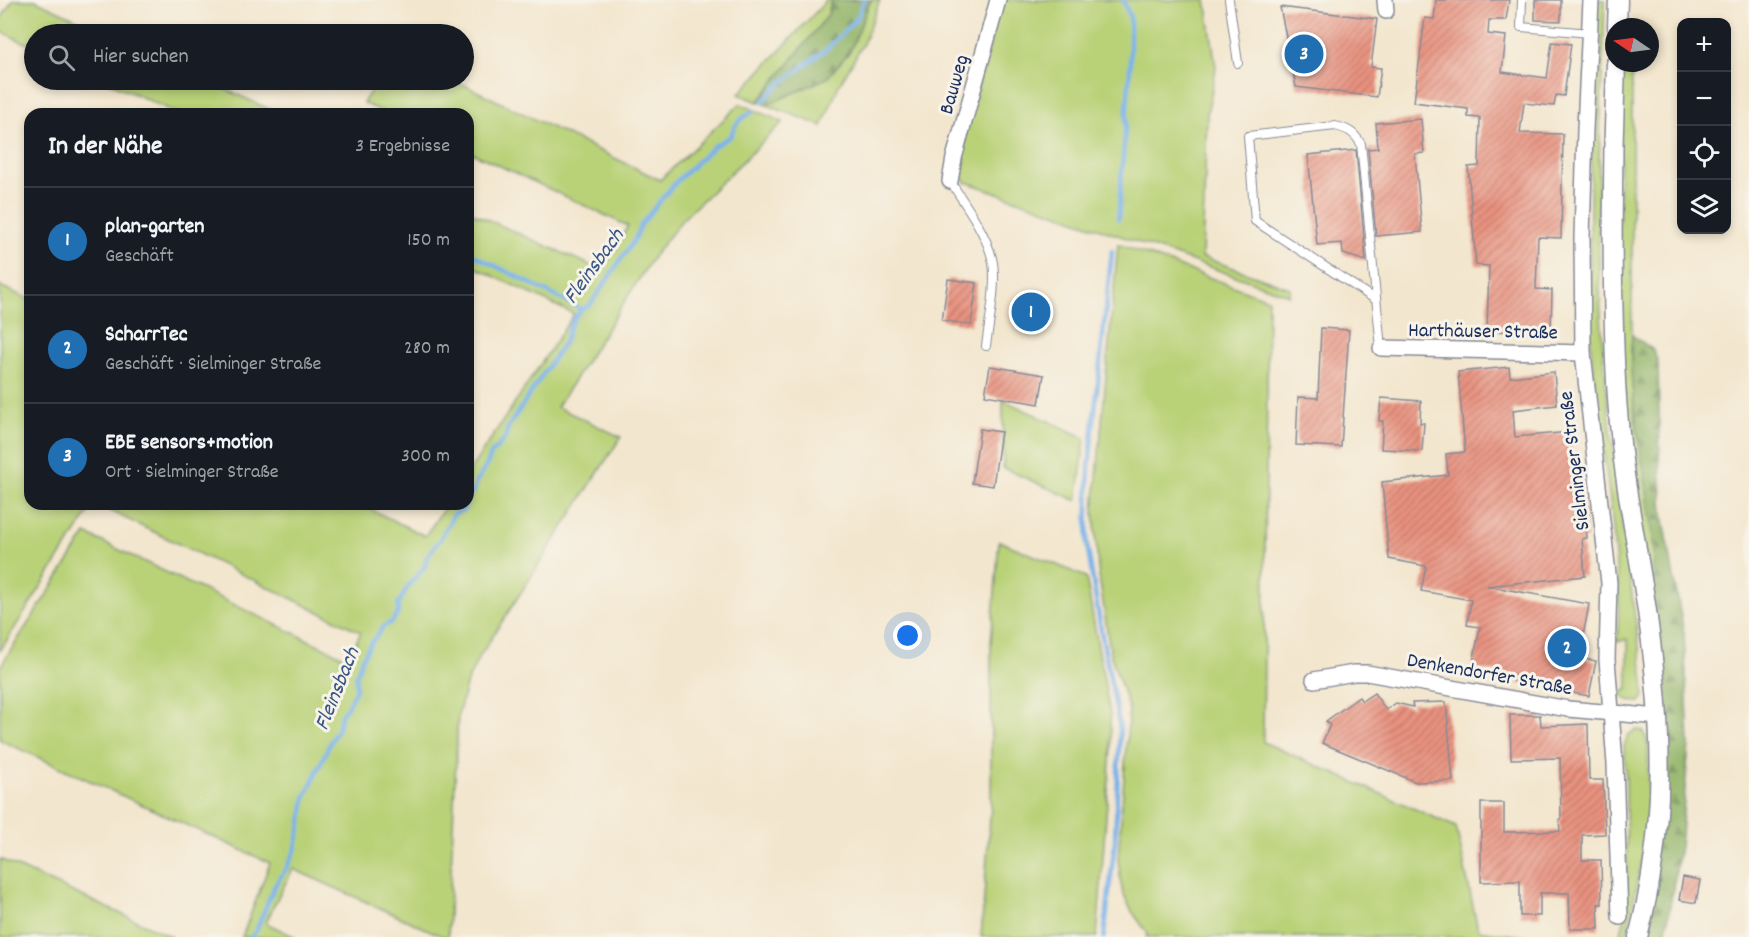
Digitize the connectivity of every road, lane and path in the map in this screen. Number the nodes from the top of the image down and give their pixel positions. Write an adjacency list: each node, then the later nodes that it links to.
1 (998, 0): 10 (street, Bauweg)
2 (1229, 0): 8 (lane)
3 (1522, 0): 7 (lane)
4 (1591, 0): 7 (street, Sielminger Straße)
5 (1618, 0): 6 (street)
6 (1617, 18)
7 (1590, 33): 14 (street, Sielminger Straße)
8 (1238, 63)
9 (1616, 72): 17 (street)
10 (950, 181): 12 (lane)
11 (1376, 300): 11 (lane); 13 (lane)
12 (986, 346)
13 (1381, 348): 14 (street, Harthäuser Straße)
14 (1583, 353): 16 (street, Sielminger Straße)
15 (1314, 680): 16 (street, Denkendorfer Straße)
16 (1611, 714): 17 (street, Denkendorfer Straße); 18 (street, Sielminger Straße)
17 (1659, 717): 19 (street)
18 (1620, 917)
19 (1638, 937)

